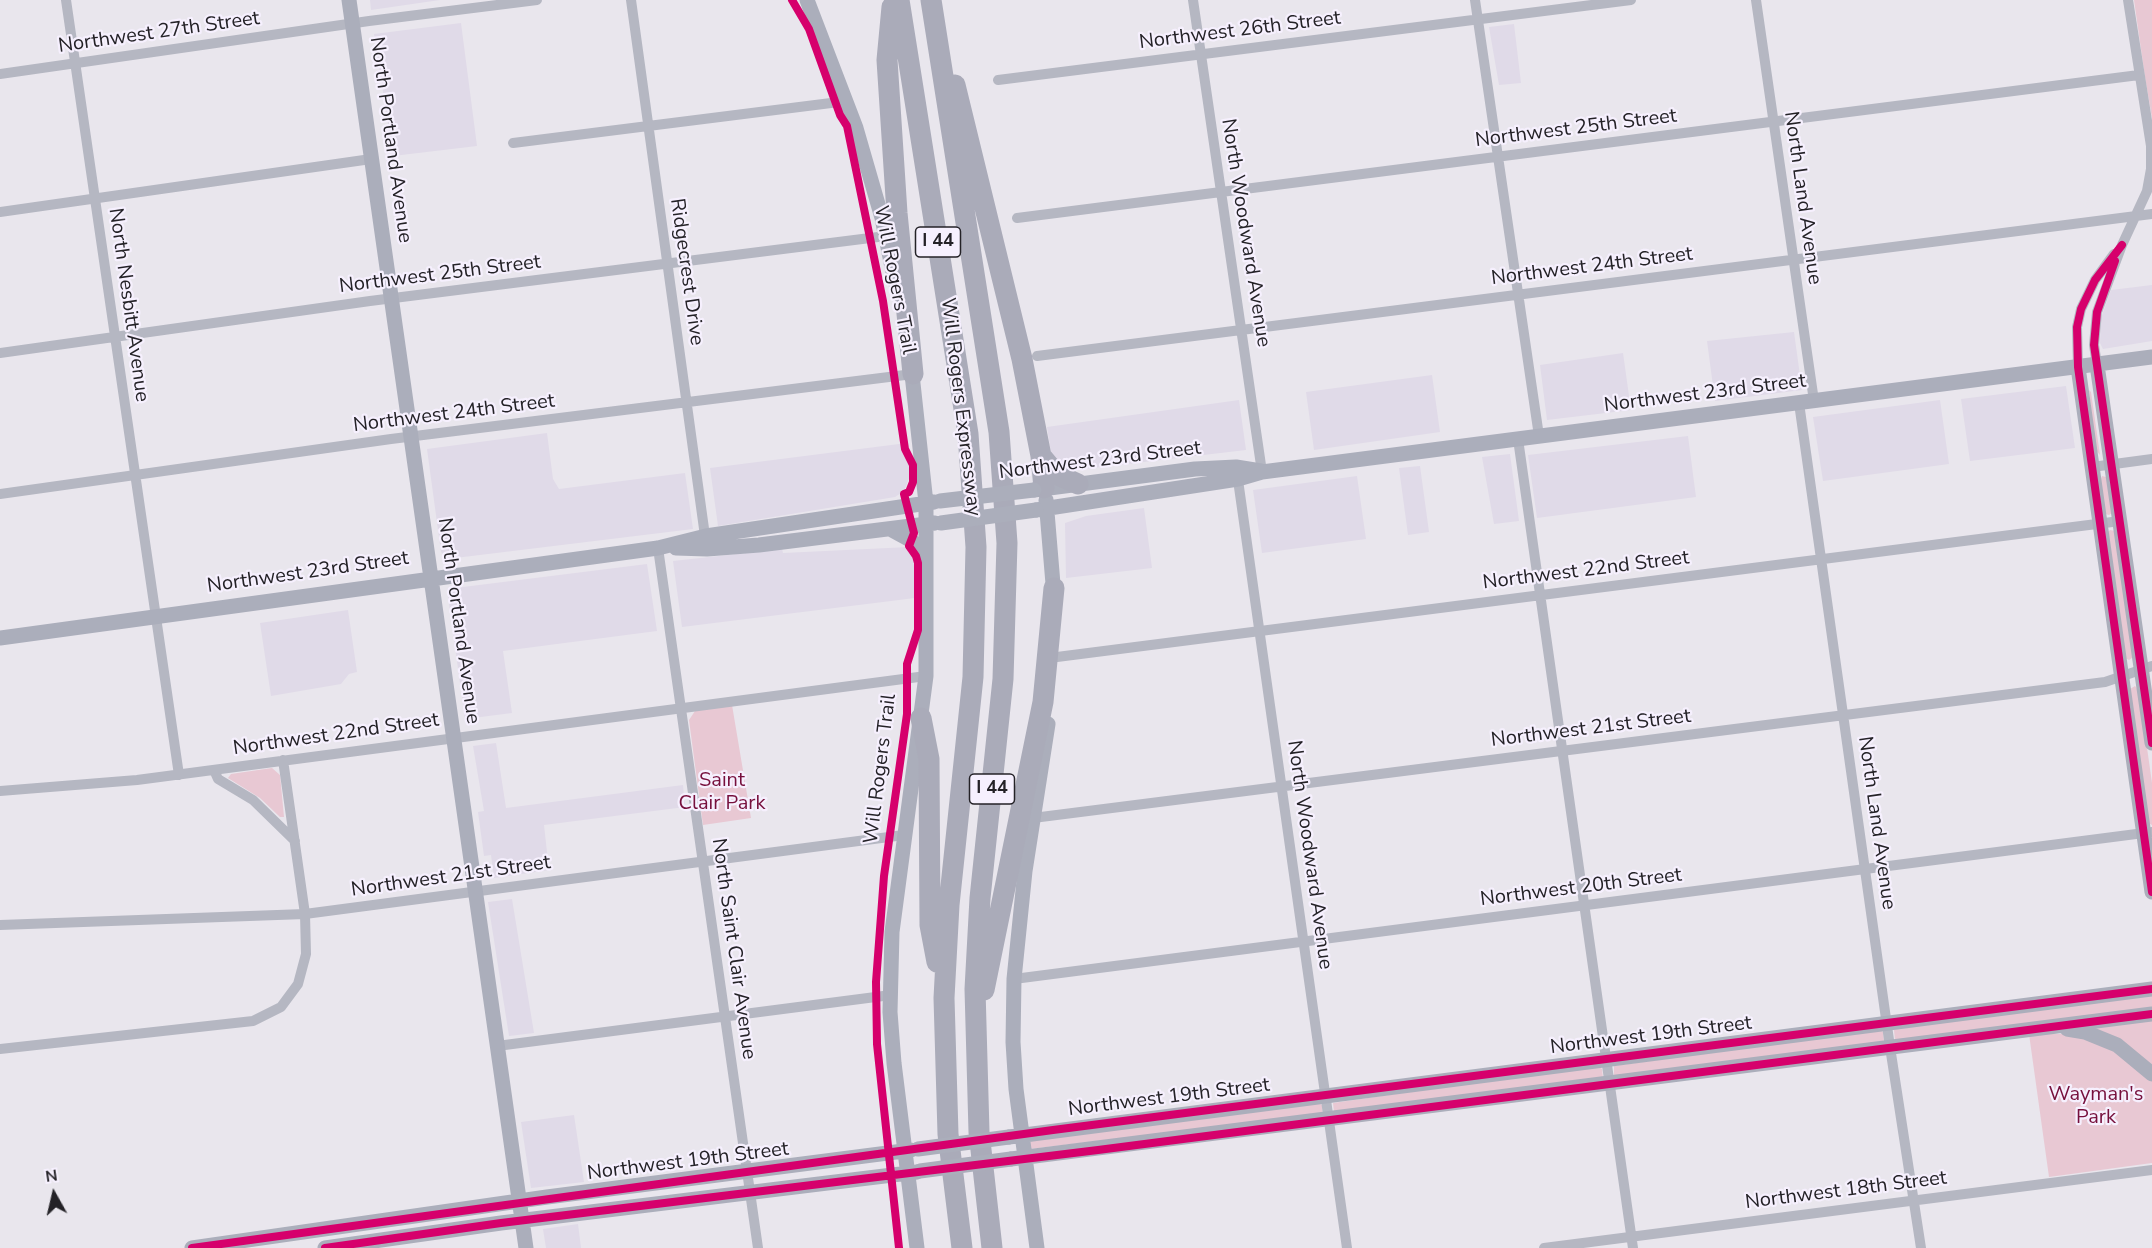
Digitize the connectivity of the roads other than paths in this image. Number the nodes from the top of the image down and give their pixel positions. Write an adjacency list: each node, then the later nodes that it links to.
1 (66, 0): 17 (street, North Nesbitt Avenue)
2 (349, 0): 15 (main road, North Portland Avenue)
3 (537, 0): 15 (street, Northwest 27th Street)
4 (631, 0): 23 (street, Ridgecrest Drive)
5 (807, 0): 21 (main road)
6 (892, 0): 47 (highway)
7 (899, 0): 108 (highway, Will Rogers Expressway / I 44)
8 (933, 0): 53 (highway); 113 (highway, Will Rogers Expressway / I 44)
9 (1193, 0): 16 (street, North Woodward Avenue)
10 (1475, 0): 14 (street)
11 (1630, 0): 14 (street, Northwest 26th Street)
12 (1756, 0): 22 (street, North Land Avenue)
13 (2128, 0): 19 (street)
14 (1478, 19): 16 (street, Northwest 26th Street); 26 (street)
15 (352, 24): 17 (street, Northwest 27th Street); 27 (main road, North Portland Avenue)
16 (1200, 54): 20 (street, Northwest 26th Street); 28 (street, North Woodward Avenue)
17 (75, 64): 18 (street, Northwest 27th Street); 29 (street, North Nesbitt Avenue)
18 (0, 74)
19 (2139, 75): 22 (street, Northwest 25th Street); 24 (street)
20 (998, 80)
21 (847, 101): 23 (street); 34 (main road)
22 (1772, 122): 26 (street, Northwest 25th Street); 36 (street, North Land Avenue)
23 (648, 127): 25 (street); 37 (street, Ridgecrest Drive)
24 (2151, 134): 32 (street)
25 (513, 143)
26 (1498, 157): 28 (street, Northwest 25th Street); 38 (street)
27 (371, 159): 29 (street); 39 (main road, North Portland Avenue)
28 (1220, 192): 33 (street, Northwest 25th Street); 40 (street, North Woodward Avenue)
29 (94, 198): 30 (street); 41 (street, North Nesbitt Avenue)
30 (0, 212)
31 (2152, 214): 32 (street, Northwest 24th Street)
32 (2136, 216): 35 (street); 36 (street, Northwest 24th Street)
33 (1017, 218)
34 (886, 236): 37 (street, Northwest 25th Street); 47 (main road)
35 (2122, 244): 45 (street); 46 (street)
36 (1793, 260): 38 (street, Northwest 24th Street); 48 (street, North Land Avenue)
37 (667, 264): 39 (street, Northwest 25th Street); 49 (street, Ridgecrest Drive)
38 (1518, 295): 40 (street, Northwest 24th Street); 50 (street)
39 (391, 299): 41 (street, Northwest 25th Street); 51 (main road, North Portland Avenue)
40 (1242, 330): 43 (street, Northwest 24th Street); 57 (street, North Woodward Avenue)
41 (114, 337): 42 (street, Northwest 25th Street); 59 (street, North Nesbitt Avenue)
42 (0, 354)
43 (1037, 356)
44 (2152, 357): 45 (main road, Northwest 23rd Street)
45 (2097, 365): 46 (main road, Northwest 23rd Street); 55 (main road)
46 (2078, 367): 48 (main road, Northwest 23rd Street); 56 (main road)
47 (913, 374): 49 (street, Northwest 24th Street); 63 (main road)
48 (1806, 402): 50 (main road, Northwest 23rd Street); 71 (street, North Land Avenue)
49 (687, 403): 51 (street, Northwest 24th Street); 68 (street, Ridgecrest Drive)
50 (1539, 436): 52 (main road, Northwest 23rd Street)
51 (411, 437): 59 (street, Northwest 24th Street); 72 (main road, North Portland Avenue)
52 (1518, 439): 57 (main road, Northwest 23rd Street); 74 (street)
53 (1041, 456): 60 (highway); 62 (highway)
54 (2152, 459): 55 (street)
55 (2112, 465): 56 (street); 64 (main road)
56 (2092, 467): 66 (main road)
57 (1262, 472): 58 (main road, Northwest 23rd Street)
58 (1237, 473): 60 (main road, Northwest 23rd Street); 62 (main road, Northwest 23rd Street); 76 (street, North Woodward Avenue)
59 (134, 475): 61 (street, Northwest 24th Street); 75 (street, North Nesbitt Avenue)
60 (1078, 484): 62 (main road, Northwest 23rd Street)
61 (0, 494)
62 (1040, 499): 63 (main road, Northwest 23rd Street, bridge); 65 (main road, Northwest 23rd Street, bridge); 73 (main road)
63 (933, 502): 65 (main road); 68 (main road, Northwest 23rd Street)
64 (2120, 521): 66 (street, Northwest 22nd Street); 79 (main road)
65 (934, 523): 67 (main road, Northwest 23rd Street); 70 (main road)
66 (2100, 524): 71 (street, Northwest 22nd Street); 81 (main road)
67 (890, 529): 68 (main road, Northwest 23rd Street); 70 (main road)
68 (706, 542): 69 (main road, Northwest 23rd Street)
69 (658, 548): 72 (main road, Northwest 23rd Street); 82 (street, North Saint Clair Avenue)
70 (926, 555): 80 (main road)
71 (1820, 559): 74 (street, Northwest 22nd Street); 83 (street, North Land Avenue)
72 (430, 577): 75 (main road, Northwest 23rd Street); 85 (main road, North Portland Avenue)
73 (1054, 588): 78 (main road); 113 (highway)
74 (1540, 596): 76 (street, Northwest 22nd Street); 87 (street)
75 (156, 616): 77 (main road, Northwest 23rd Street); 90 (street, North Nesbitt Avenue)
76 (1259, 631): 78 (street, Northwest 22nd Street); 91 (street, North Woodward Avenue)
77 (0, 638)
78 (1057, 657): 93 (main road)
79 (2147, 668): 81 (street, Northwest 21st Street); 86 (main road)
80 (926, 676): 82 (street, Northwest 22nd Street); 84 (main road)
81 (2121, 676): 83 (street, Northwest 21st Street); 94 (main road)
82 (681, 706): 85 (street, Northwest 22nd Street); 97 (street, North Saint Clair Avenue)
83 (1843, 715): 87 (street, Northwest 21st Street); 98 (street, North Land Avenue)
84 (921, 718): 95 (main road); 108 (highway)
85 (453, 736): 88 (street, Northwest 22nd Street); 100 (main road, North Portland Avenue)
86 (2152, 743)
87 (1561, 751): 91 (street, Northwest 21st Street); 101 (street)
88 (283, 760): 89 (street, Northwest 22nd Street); 96 (street)
89 (214, 770): 90 (street, Northwest 22nd Street); 96 (street)
90 (179, 775): 92 (street, Northwest 22nd Street)
91 (1282, 787): 93 (street, Northwest 21st Street); 104 (street, North Woodward Avenue)
92 (0, 791)
93 (1033, 818): 105 (main road)
94 (2148, 833): 98 (street, Northwest 20th Street); 99 (main road)
95 (904, 835): 97 (street, Northwest 21st Street); 107 (main road)
96 (295, 841): 102 (street)
97 (703, 861): 100 (street, Northwest 21st Street); 110 (street, North Saint Clair Avenue)
98 (1864, 870): 101 (street, Northwest 20th Street); 111 (street, North Land Avenue)
99 (2152, 891)
100 (475, 892): 102 (street, Northwest 21st Street); 114 (main road, North Portland Avenue)
101 (1584, 905): 104 (street, Northwest 20th Street); 117 (street)
102 (305, 914): 103 (street, Northwest 21st Street); 116 (street)
103 (0, 926)
104 (1303, 942): 105 (street, Northwest 20th Street); 120 (street, North Woodward Avenue)
105 (1014, 979): 122 (main road)
106 (2152, 989): 111 (main road, Northwest 19th Street)
107 (891, 995): 110 (street); 123 (main road)
108 (945, 998): 138 (highway, Will Rogers Expressway / I 44)
109 (2152, 1014): 112 (main road, Northwest 19th Street)
110 (724, 1016): 114 (street); 126 (street, North Saint Clair Avenue)
111 (1886, 1023): 115 (street, North Land Avenue); 117 (main road, Northwest 19th Street)
112 (2049, 1027): 115 (main road, Northwest 19th Street); 118 (main road)
113 (975, 1035): 139 (highway, Will Rogers Expressway / I 44)
114 (497, 1046): 129 (main road, North Portland Avenue)
115 (1890, 1047): 119 (main road, Northwest 19th Street); 130 (street, North Land Avenue)
116 (0, 1049)
117 (1606, 1059): 119 (street); 120 (main road, Northwest 19th Street)
118 (2152, 1074)
119 (1610, 1083): 121 (main road, Northwest 19th Street); 132 (street)
120 (1326, 1095): 121 (street, North Woodward Avenue); 122 (main road, Northwest 19th Street)
121 (1329, 1120): 124 (main road, Northwest 19th Street); 141 (street, North Woodward Avenue)
122 (1015, 1136): 123 (main road, Northwest 19th Street, bridge); 124 (main road)
123 (911, 1150): 126 (main road, Northwest 19th Street); 127 (main road)
124 (1018, 1158): 127 (main road, Northwest 19th Street, bridge); 140 (main road)
125 (2152, 1170): 130 (street, Northwest 18th Street)
126 (747, 1171): 128 (street, North Saint Clair Avenue); 129 (main road, Northwest 19th Street)
127 (913, 1172): 128 (main road, Northwest 19th Street); 137 (main road)
128 (750, 1191): 131 (main road, Northwest 19th Street); 136 (street, North Saint Clair Avenue)
129 (519, 1201): 131 (main road, North Portland Avenue); 133 (main road, Northwest 19th Street)
130 (1914, 1201): 132 (street, Northwest 18th Street); 143 (street, North Land Avenue)
131 (522, 1221): 134 (main road, Northwest 19th Street); 135 (main road, North Portland Avenue)
132 (1632, 1242): 142 (street, Northwest 18th Street)
133 (192, 1248)
134 (325, 1248)
135 (526, 1248)
136 (758, 1248)
137 (917, 1248)
138 (962, 1248)
139 (992, 1248)
140 (1037, 1248)
141 (1347, 1248)
142 (1544, 1248)
143 (1921, 1248)

